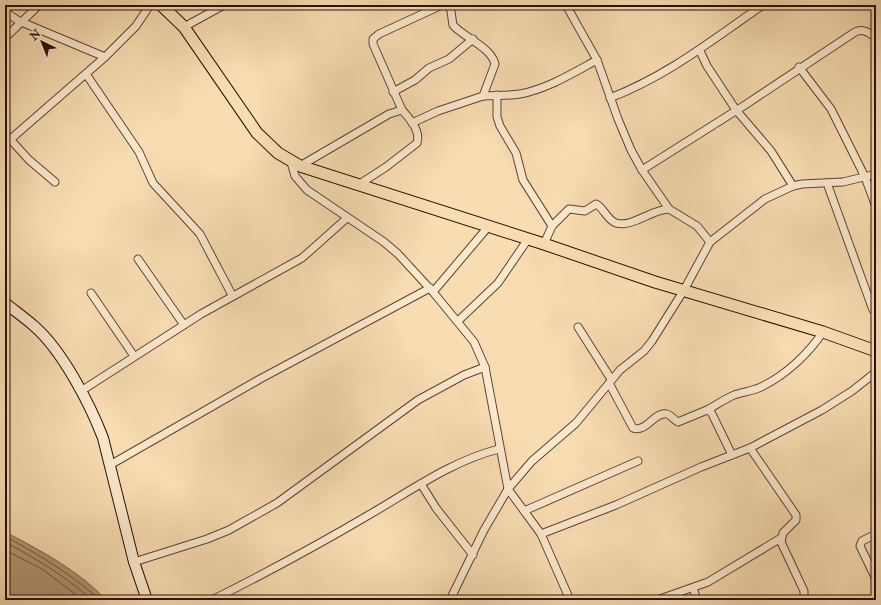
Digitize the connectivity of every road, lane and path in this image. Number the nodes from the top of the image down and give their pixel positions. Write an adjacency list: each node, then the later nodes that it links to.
1 (39, 5): 10 (street)
2 (150, 5): 16 (street)
3 (161, 5): 11 (main road)
4 (224, 5): 11 (street)
5 (442, 5): 20 (street)
6 (450, 5): 14 (street)
7 (566, 5): 17 (street)
8 (763, 5): 15 (street)
9 (5, 12): 10 (street)
10 (22, 22): 12 (street); 16 (street)
11 (184, 27): 28 (main road)
12 (5, 38)
13 (876, 38): 18 (street)
14 (473, 39): 20 (street); 22 (street)
15 (700, 51): 23 (street); 25 (street)
16 (105, 57): 19 (street)
17 (597, 60): 21 (street); 23 (street)
18 (799, 67): 25 (street); 31 (street)
19 (86, 74): 27 (street); 48 (street)
20 (393, 92): 24 (street)
21 (497, 95): 22 (street); 39 (street)
22 (482, 96): 26 (street)
23 (610, 98): 29 (street)
24 (402, 110): 26 (street); 28 (street)
25 (736, 110): 29 (street); 35 (street)
26 (412, 123): 34 (street)
27 (7, 141): 32 (street)
28 (296, 164): 34 (main road); 38 (street)
29 (642, 170): 37 (street)
30 (876, 174): 31 (street)
31 (865, 177): 33 (street); 36 (street)
32 (55, 182)
33 (827, 183): 35 (street); 50 (street)
34 (358, 185): 40 (main road)
35 (793, 186): 42 (street)
36 (876, 207)
37 (669, 209): 39 (street); 42 (street)
38 (348, 218): 45 (street); 48 (street)
39 (552, 226): 43 (street)
40 (488, 227): 41 (main road); 45 (street)
41 (528, 239): 43 (main road); 51 (street)
42 (710, 242): 46 (street)
43 (544, 244): 46 (main road)
44 (138, 259): 52 (street)
45 (431, 290): 51 (street); 66 (street)
46 (684, 290): 54 (main road); 59 (street)
47 (91, 293): 56 (street)
48 (232, 295): 52 (street)
49 (5, 304): 60 (street)
50 (873, 310)
51 (458, 321): 57 (street)
52 (184, 325): 56 (street)
53 (578, 327): 59 (street)
54 (823, 332): 55 (main road); 61 (street)
55 (876, 351)
56 (134, 356): 60 (street)
57 (485, 367): 63 (street); 74 (street)
58 (876, 372): 62 (street)
59 (610, 381): 61 (street); 68 (street)
60 (81, 391): 66 (street)
61 (707, 410): 64 (street)
62 (750, 448): 64 (street); 72 (street)
63 (499, 449): 67 (street); 68 (street)
64 (732, 455): 70 (street)
65 (638, 461): 69 (street)
66 (110, 465): 74 (street)
67 (421, 484): 73 (street); 78 (street)
68 (508, 489): 69 (street); 73 (street)
69 (524, 510): 70 (street)
70 (541, 534): 80 (street)
71 (876, 534): 75 (street)
72 (781, 538): 76 (street); 83 (street)
73 (473, 555): 79 (street)
74 (134, 562): 77 (street)
75 (876, 578)
76 (693, 588): 81 (street); 82 (street)
77 (147, 600)
78 (212, 600)
79 (450, 600)
80 (570, 600)
81 (657, 600)
82 (697, 600)
83 (804, 600)

